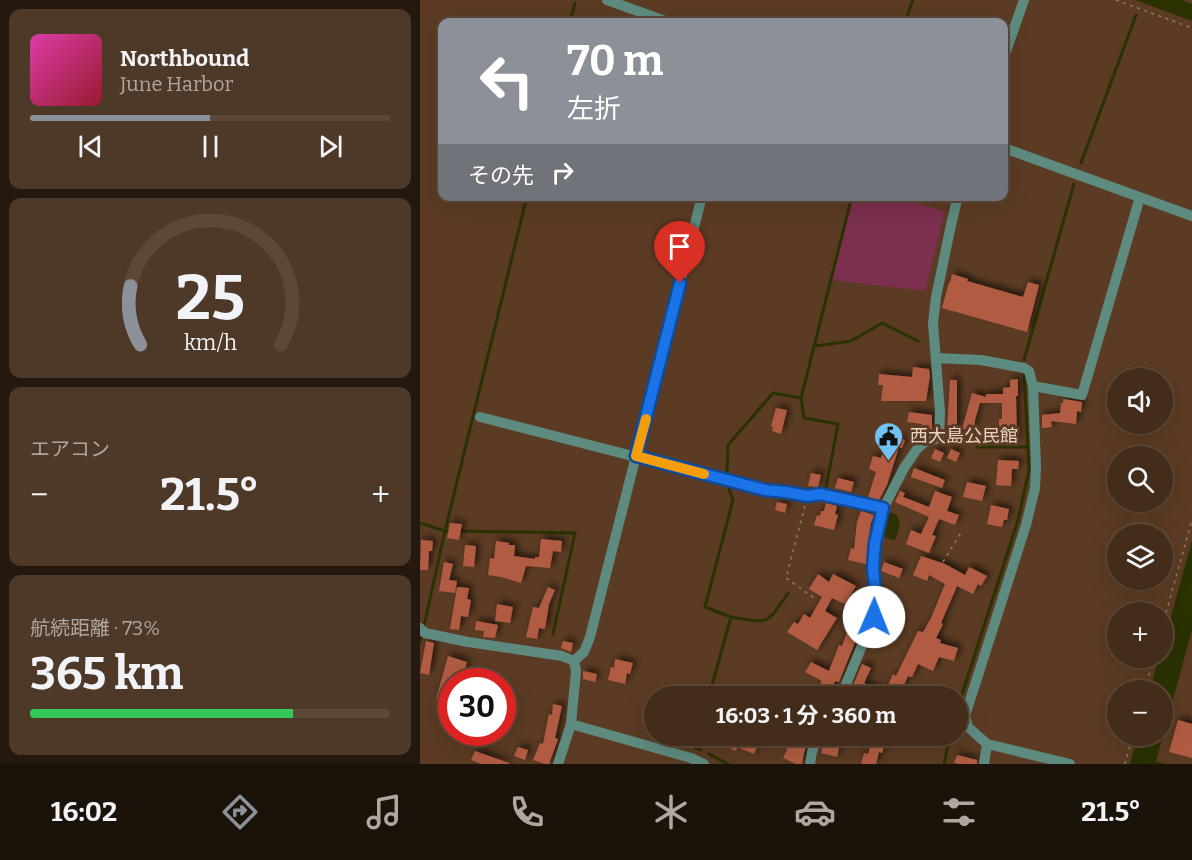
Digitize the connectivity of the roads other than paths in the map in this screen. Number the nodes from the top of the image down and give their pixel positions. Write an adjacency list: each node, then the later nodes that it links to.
1 (607, 0): 3 (street)
2 (1024, 0): 5 (street)
3 (637, 5): 4 (street)
4 (661, 18)
5 (1008, 46)
6 (1008, 149): 7 (street)
7 (1140, 197): 10 (street); 12 (street)
8 (701, 201): 14 (street)
9 (957, 201): 11 (street)
10 (1192, 216)
11 (936, 358): 12 (street); 15 (street)
12 (1034, 386): 20 (street)
13 (480, 417): 14 (street)
14 (636, 456): 15 (street); 17 (street)
15 (883, 508): 18 (street)
16 (420, 628): 17 (street)
17 (574, 661): 19 (street)
18 (845, 686)
19 (570, 724): 22 (street); 23 (street)
20 (987, 744): 25 (street); 26 (street)
21 (814, 746): 24 (street)
22 (558, 764)
23 (704, 764)
24 (810, 764)
25 (984, 764)
26 (1070, 764)

